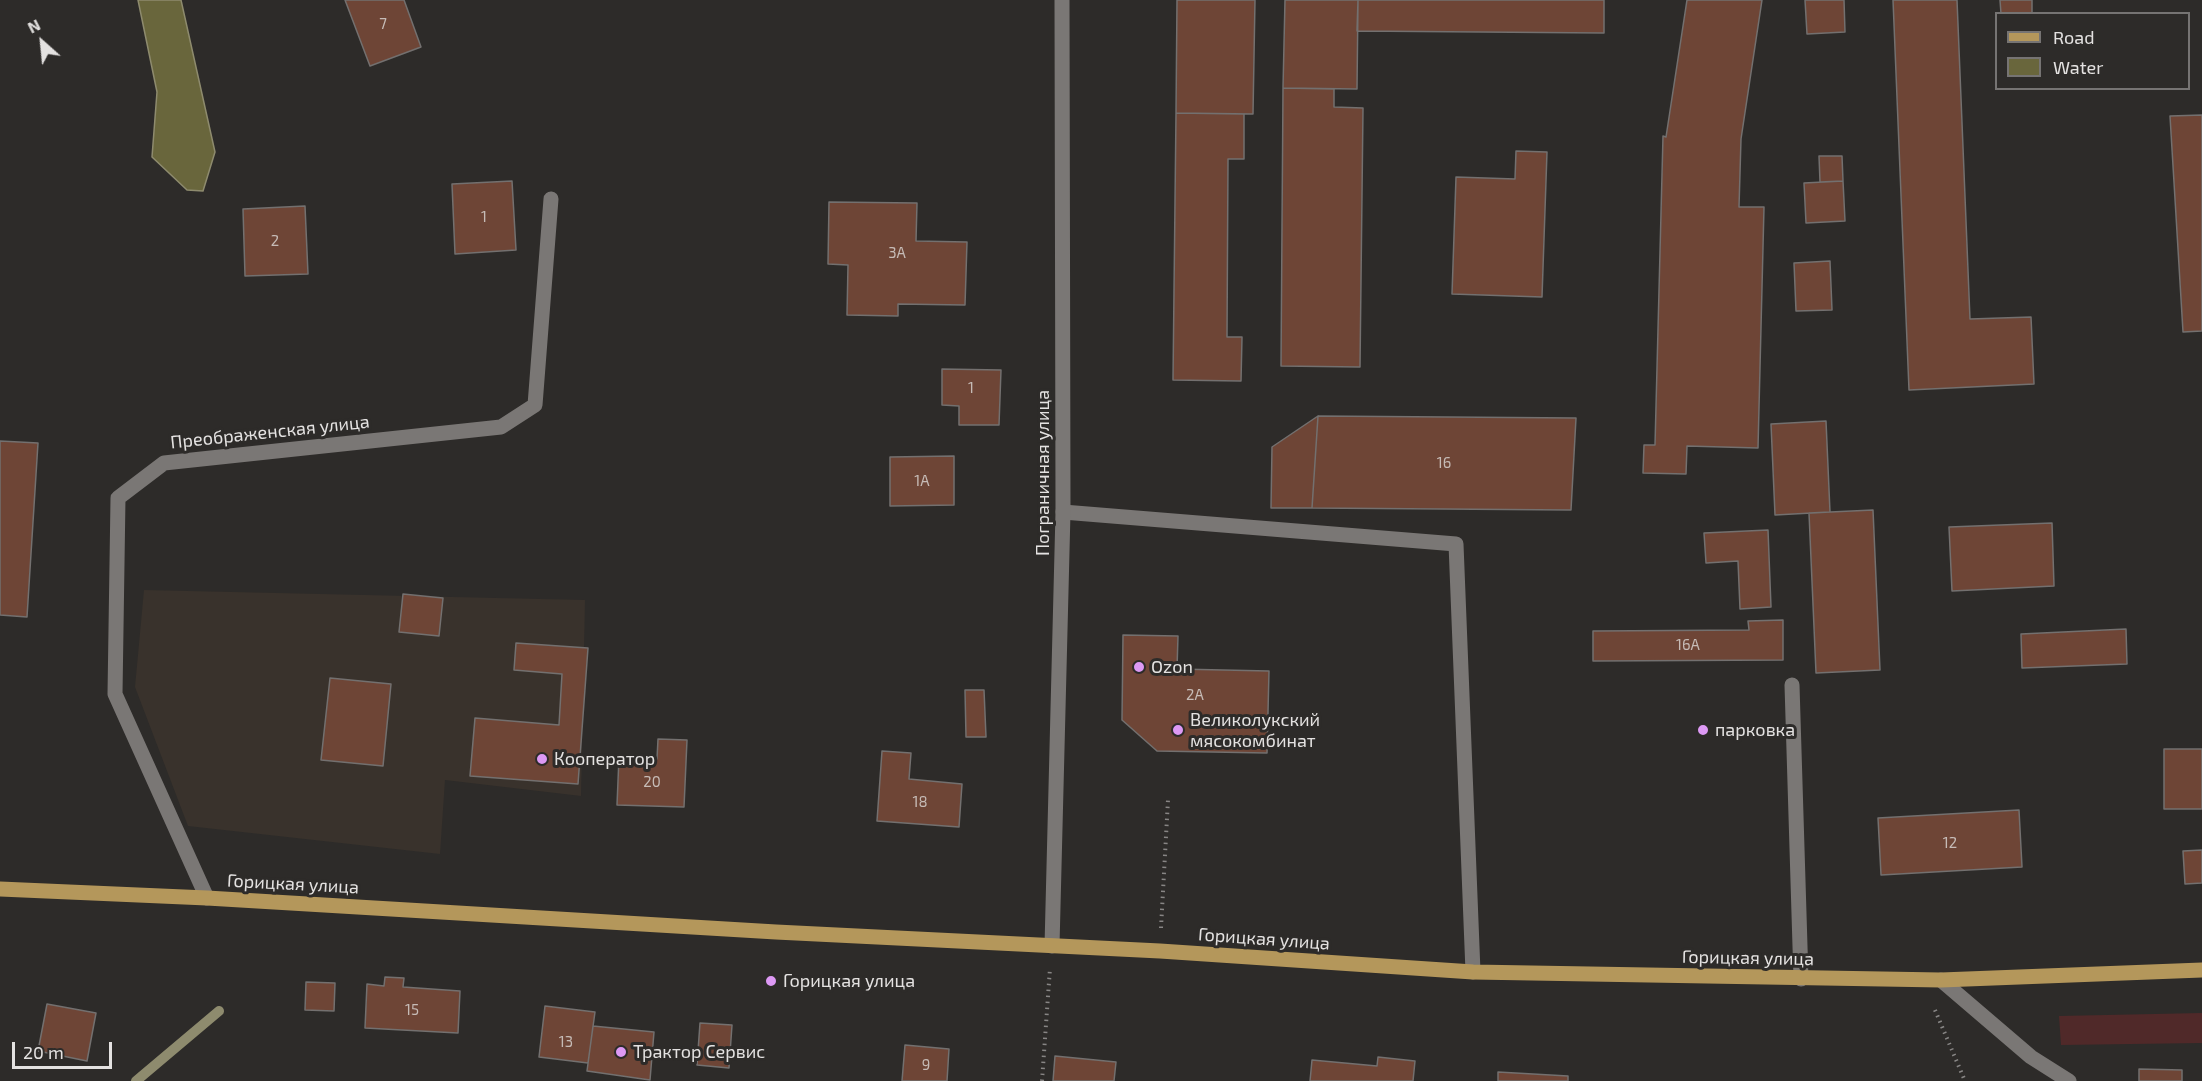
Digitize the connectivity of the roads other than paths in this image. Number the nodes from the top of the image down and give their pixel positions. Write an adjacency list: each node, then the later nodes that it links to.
1 (1062, 0): 3 (street, Пограничная улица)
2 (551, 199): 6 (street, Преображенская улица)
3 (1063, 512): 7 (street, Пограничная улица); 9 (street)
4 (1792, 685): 10 (street)
5 (0, 889): 6 (main road, Горицкая улица)
6 (207, 898): 7 (main road, Горицкая улица)
7 (1052, 946): 9 (main road, Горицкая улица)
8 (2202, 970): 11 (main road, Горицкая улица)
9 (1473, 972): 10 (main road, Горицкая улица)
10 (1801, 979): 11 (main road, Горицкая улица)
11 (1941, 980): 12 (street)
12 (2068, 1081)

